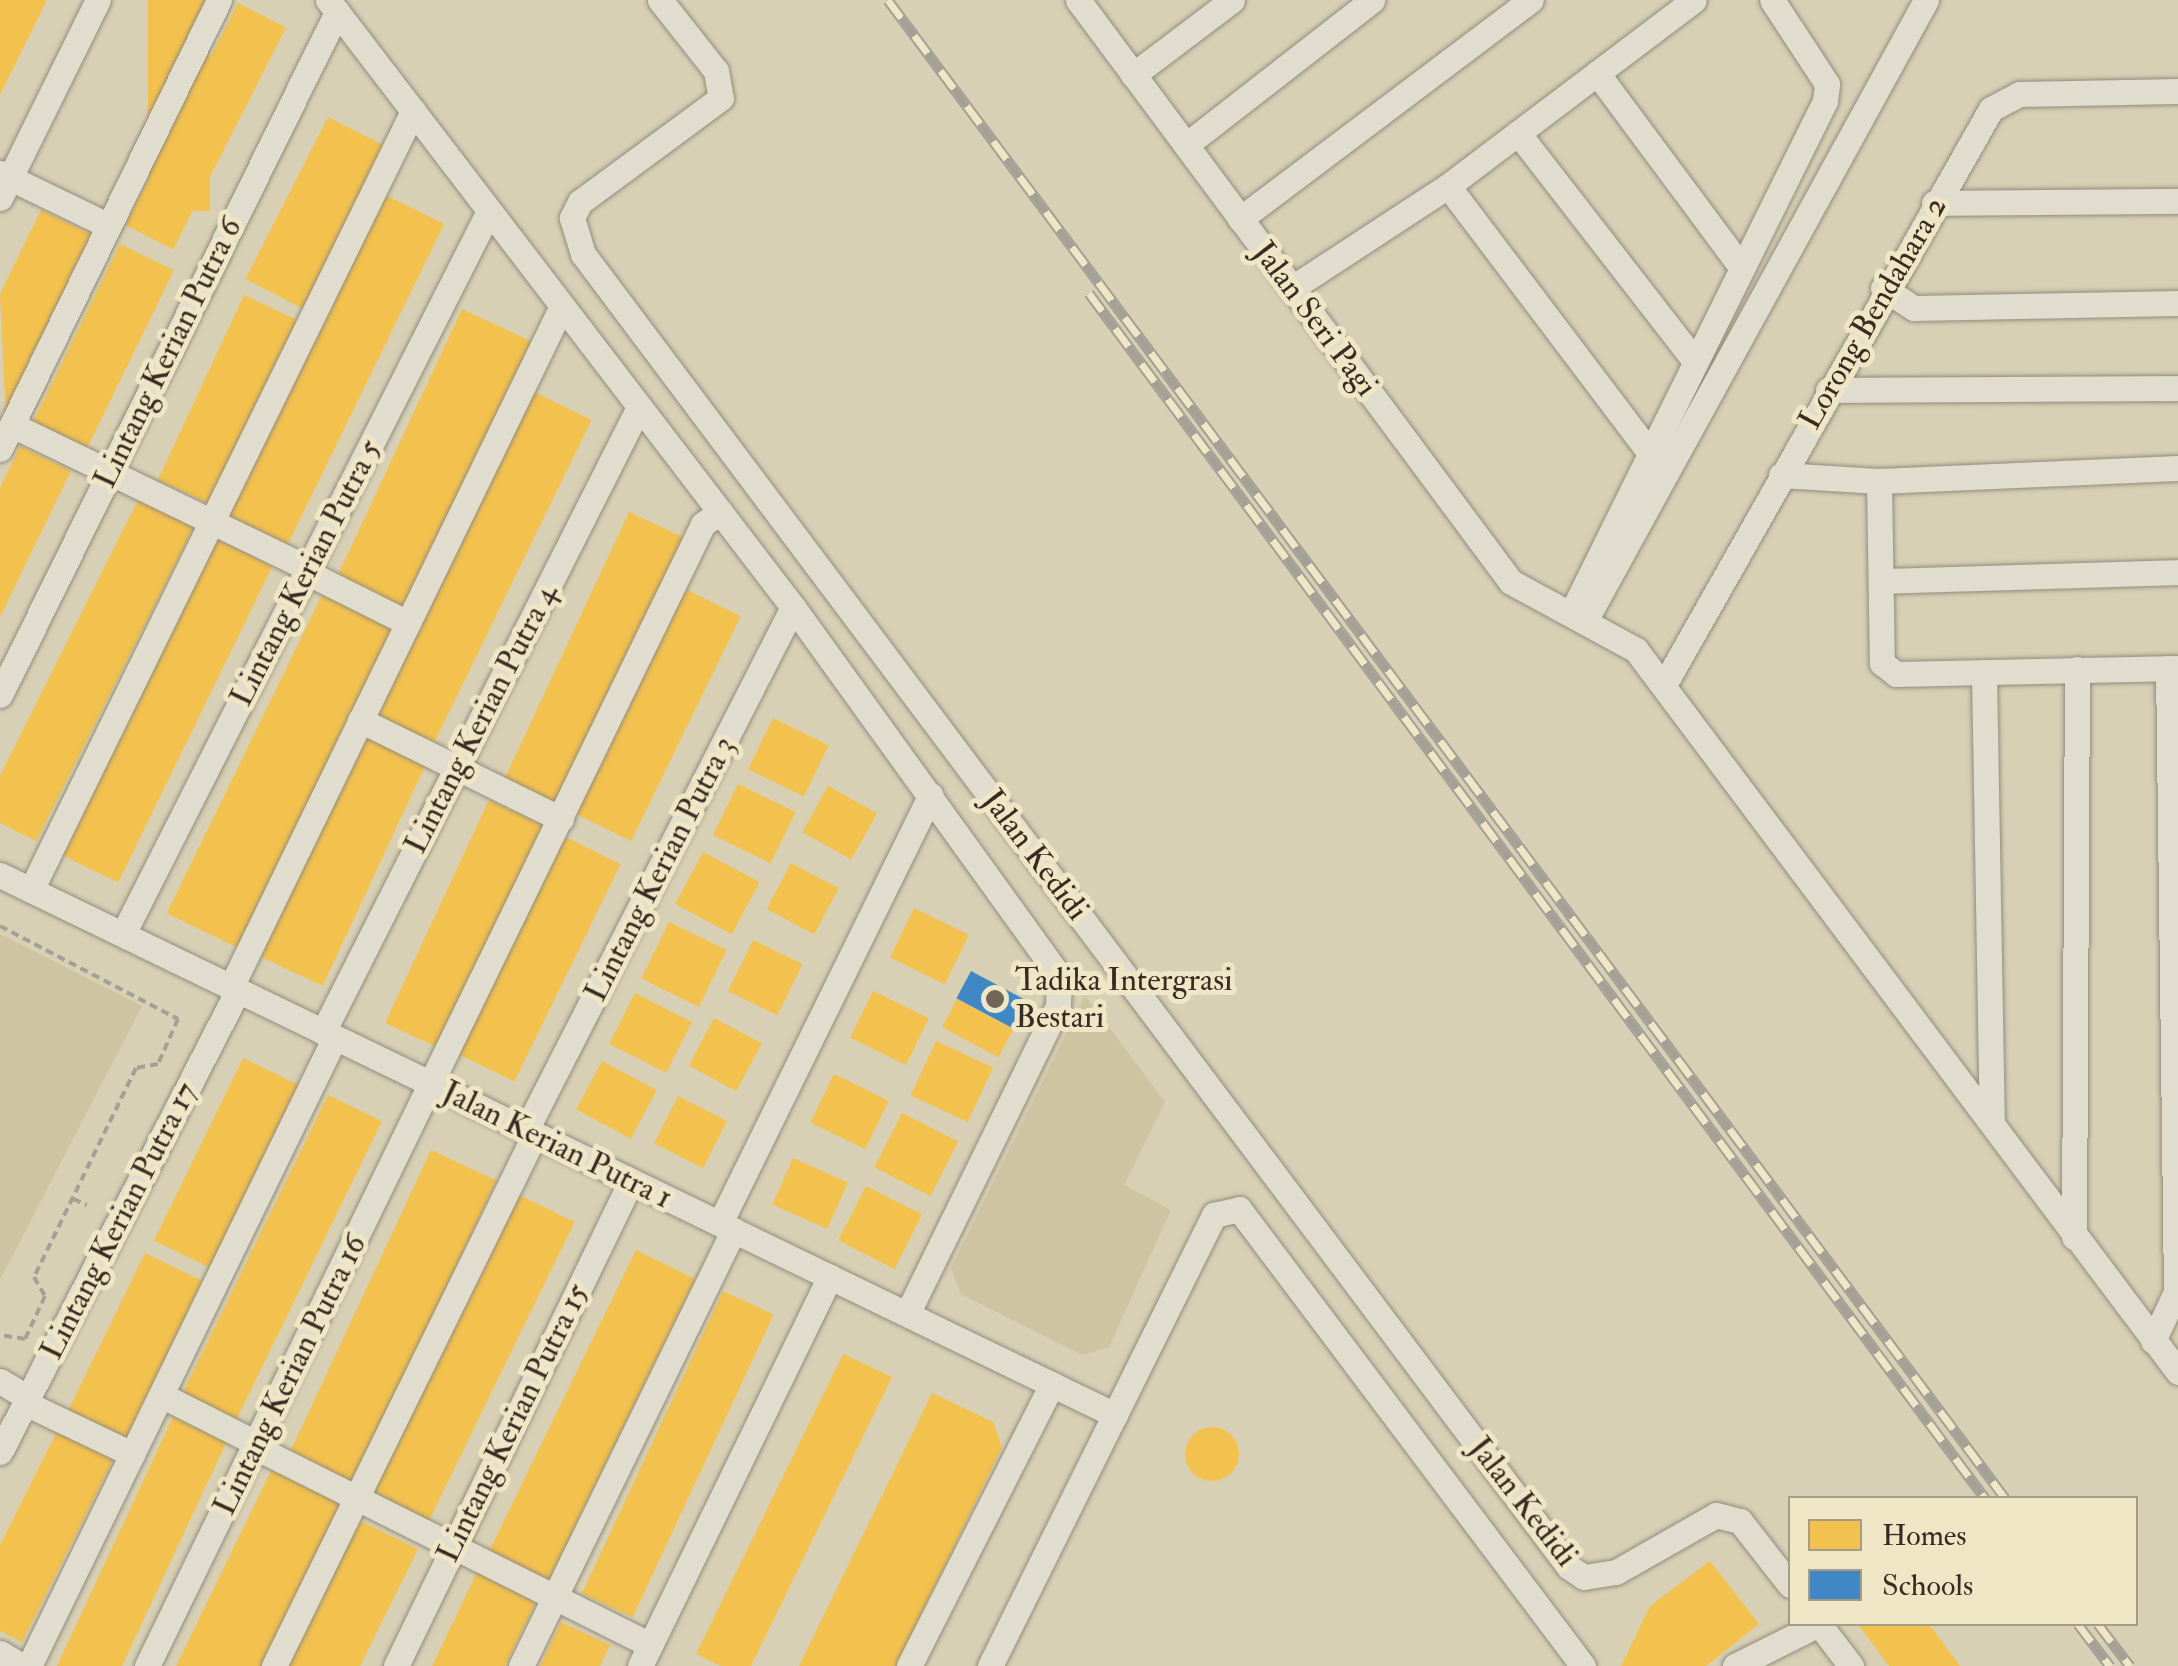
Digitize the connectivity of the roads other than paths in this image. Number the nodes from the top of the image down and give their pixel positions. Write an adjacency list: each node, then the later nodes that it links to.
1 (98, 0): 18 (street)
2 (219, 0): 24 (street)
3 (660, 0): 83 (street, Jalan Kedidi)
4 (1078, 0): 13 (street, Jalan Seri Pagi)
5 (1232, 0): 13 (street)
6 (1372, 0): 17 (street)
7 (1531, 0): 23 (street)
8 (1694, 0): 12 (street)
9 (1772, 0): 25 (street)
10 (1926, 0): 47 (street)
11 (332, 6): 15 (street); 38 (street, Lintang Kerian Putra 6)
12 (1598, 73): 16 (street); 25 (street)
13 (1134, 75): 17 (street, Jalan Seri Pagi)
14 (2178, 91): 21 (street, Lorong Bendahara 2)
15 (413, 111): 22 (street); 42 (street)
16 (1518, 133): 19 (street); 30 (street)
17 (1186, 145): 23 (street, Jalan Seri Pagi)
18 (3, 183): 24 (street)
19 (1448, 186): 26 (street); 35 (street)
20 (2178, 201): 21 (street)
21 (1934, 204): 27 (street, Lorong Bendahara 2)
22 (489, 211): 29 (street); 43 (street, Lintang Kerian Putra 5)
23 (1240, 218): 26 (street, Jalan Seri Pagi)
24 (109, 226): 34 (street)
25 (1741, 267): 30 (street)
26 (1292, 288): 47 (street, Jalan Seri Pagi)
27 (1883, 288): 28 (street); 32 (street, Lorong Bendahara 2)
28 (2178, 303)
29 (562, 306): 33 (street); 48 (street, Lintang Kerian Putra 17)
30 (1694, 360): 35 (street)
31 (2178, 388): 32 (street)
32 (1828, 390): 39 (street, Lorong Bendahara 2)
33 (639, 407): 41 (street); 55 (street, Lintang Kerian Putra 4)
34 (12, 425): 36 (street); 38 (street)
35 (1646, 448): 47 (street)
36 (0, 449)
37 (2178, 468): 40 (street)
38 (109, 474): 42 (street); 53 (street, Lintang Kerian Putra 6)
39 (1780, 475): 40 (street); 52 (street, Lorong Bendahara 2)
40 (1879, 482): 45 (street)
41 (720, 512): 46 (street); 57 (street, Lintang Kerian Putra 16)
42 (211, 522): 43 (street); 59 (street)
43 (307, 570): 48 (street); 60 (street, Lintang Kerian Putra 5)
44 (2178, 572): 45 (street)
45 (1881, 582): 51 (street)
46 (793, 608): 56 (street); 65 (street, Lintang Kerian Putra 3)
47 (1579, 615): 52 (street, Jalan Seri Pagi)
48 (408, 622): 54 (street, Lintang Kerian Putra 17)
49 (2173, 668): 50 (street); 71 (street)
50 (2077, 670): 51 (street); 68 (street)
51 (1984, 672): 64 (street)
52 (1664, 685): 64 (street, Jalan Seri Pagi)
53 (0, 695)
54 (360, 720): 55 (street); 61 (street, Lintang Kerian Putra 17)
55 (457, 767): 57 (street); 62 (street, Lintang Kerian Putra 4)
56 (930, 794): 67 (street); 70 (street)
57 (560, 818): 63 (street, Lintang Kerian Putra 16)
58 (0, 875): 59 (street, Jalan Kerian Putra 1)
59 (31, 890): 60 (street, Jalan Kerian Putra 1)
60 (123, 934): 61 (street, Jalan Kerian Putra 1)
61 (235, 988): 62 (street, Jalan Kerian Putra 1); 76 (street, Lintang Kerian Putra 17)
62 (329, 1034): 63 (street, Jalan Kerian Putra 1); 75 (street, Lintang Kerian Putra 4)
63 (432, 1084): 65 (street, Jalan Kerian Putra 1); 78 (street, Lintang Kerian Putra 16)
64 (1992, 1122): 68 (street, Jalan Seri Pagi)
65 (531, 1132): 66 (street, Jalan Kerian Putra 1); 81 (street, Lintang Kerian Putra 3)
66 (631, 1180): 67 (street, Jalan Kerian Putra 1); 82 (street, Lintang Kerian Putra 15)
67 (727, 1227): 69 (street, Jalan Kerian Putra 1); 84 (street)
68 (2074, 1237): 71 (street, Jalan Seri Pagi)
69 (830, 1277): 70 (street, Jalan Kerian Putra 1); 88 (street)
70 (907, 1314): 74 (street, Jalan Kerian Putra 1)
71 (2153, 1341): 72 (street, Jalan Seri Pagi)
72 (2178, 1372)
73 (0, 1381): 76 (street)
74 (1052, 1384): 77 (street, Jalan Kerian Putra 1); 94 (street)
75 (161, 1395): 78 (street); 80 (street, Lintang Kerian Putra 4)
76 (26, 1401): 79 (street, Lintang Kerian Putra 17); 80 (street)
77 (1115, 1415): 95 (street); 96 (street)
78 (255, 1445): 81 (street); 90 (street, Lintang Kerian Putra 16)
79 (0, 1452)
80 (132, 1454): 89 (street, Lintang Kerian Putra 4)
81 (359, 1496): 82 (street); 91 (street, Lintang Kerian Putra 3)
82 (454, 1543): 84 (street); 92 (street, Lintang Kerian Putra 15)
83 (1788, 1582)
84 (556, 1595): 88 (street); 93 (street)
85 (1815, 1626): 97 (street)
86 (1820, 1626): 98 (street)
87 (0, 1653): 89 (street)
88 (645, 1655)
89 (26, 1666)
90 (147, 1666)
91 (274, 1666)
92 (396, 1666)
93 (521, 1666)
94 (910, 1666)
95 (990, 1666)
96 (1583, 1666)
97 (1735, 1666)
98 (1850, 1666)

